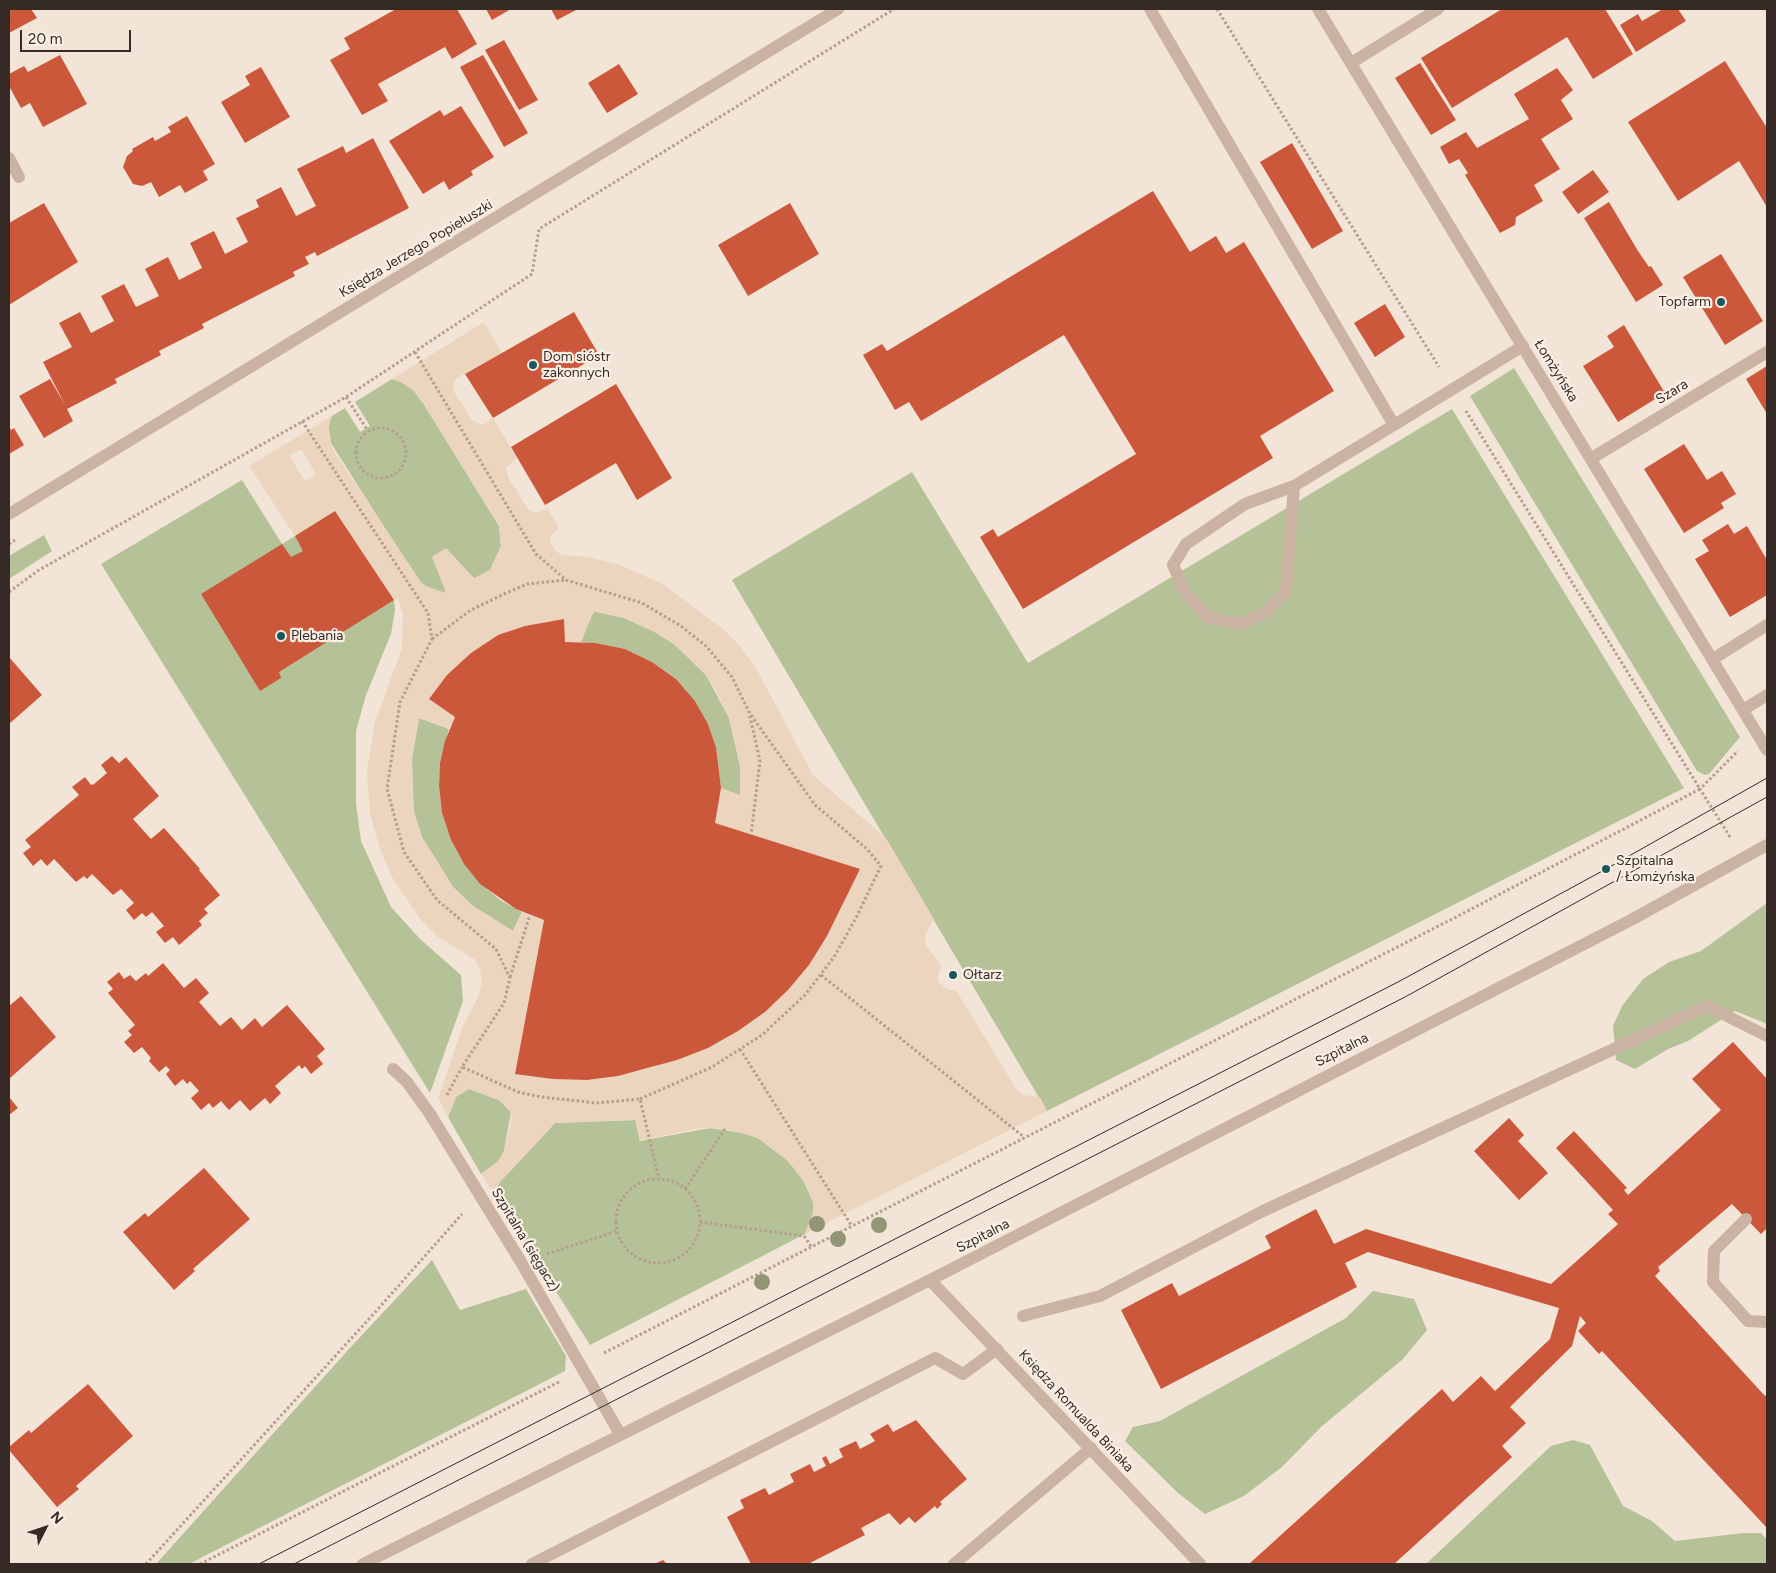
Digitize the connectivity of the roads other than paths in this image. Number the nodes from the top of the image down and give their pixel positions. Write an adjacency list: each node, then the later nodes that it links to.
1 (838, 9): 13 (street, Księdza Jerzego Popiełuszki)
2 (1150, 9): 10 (street)
3 (1318, 9): 5 (street, Łomżyńska)
4 (1438, 9): 5 (street)
5 (1352, 63): 8 (street, Łomżyńska)
6 (9, 158): 7 (street)
7 (19, 177)
8 (1523, 346): 10 (street); 11 (street, Łomżyńska)
9 (1767, 352): 11 (street, Szara)
10 (1394, 425): 12 (street)
11 (1592, 458): 15 (street, Łomżyńska)
12 (1294, 486): 12 (street)
13 (9, 514)
14 (1767, 625): 15 (street)
15 (1713, 659): 17 (street, Łomżyńska)
16 (1767, 695): 17 (street)
17 (1743, 710): 18 (street, Łomżyńska)
18 (1767, 750)
19 (1767, 844): 23 (street, Szpitalna)
20 (1767, 1036): 24 (street)
21 (393, 1069): 27 (street, Szpitalna (sięgacz))
22 (1746, 1218): 25 (street)
23 (930, 1280): 26 (street, Księdza Romualda Biniaka); 27 (street, Szpitalna)
24 (1023, 1316)
25 (1767, 1322)
26 (997, 1349): 28 (street, Księdza Romualda Biniaka); 30 (street)
27 (620, 1434): 29 (street, Szpitalna)
28 (1091, 1448): 31 (street); 32 (street, Księdza Romualda Biniaka)
29 (363, 1564)
30 (532, 1564)
31 (954, 1564)
32 (1200, 1564)

